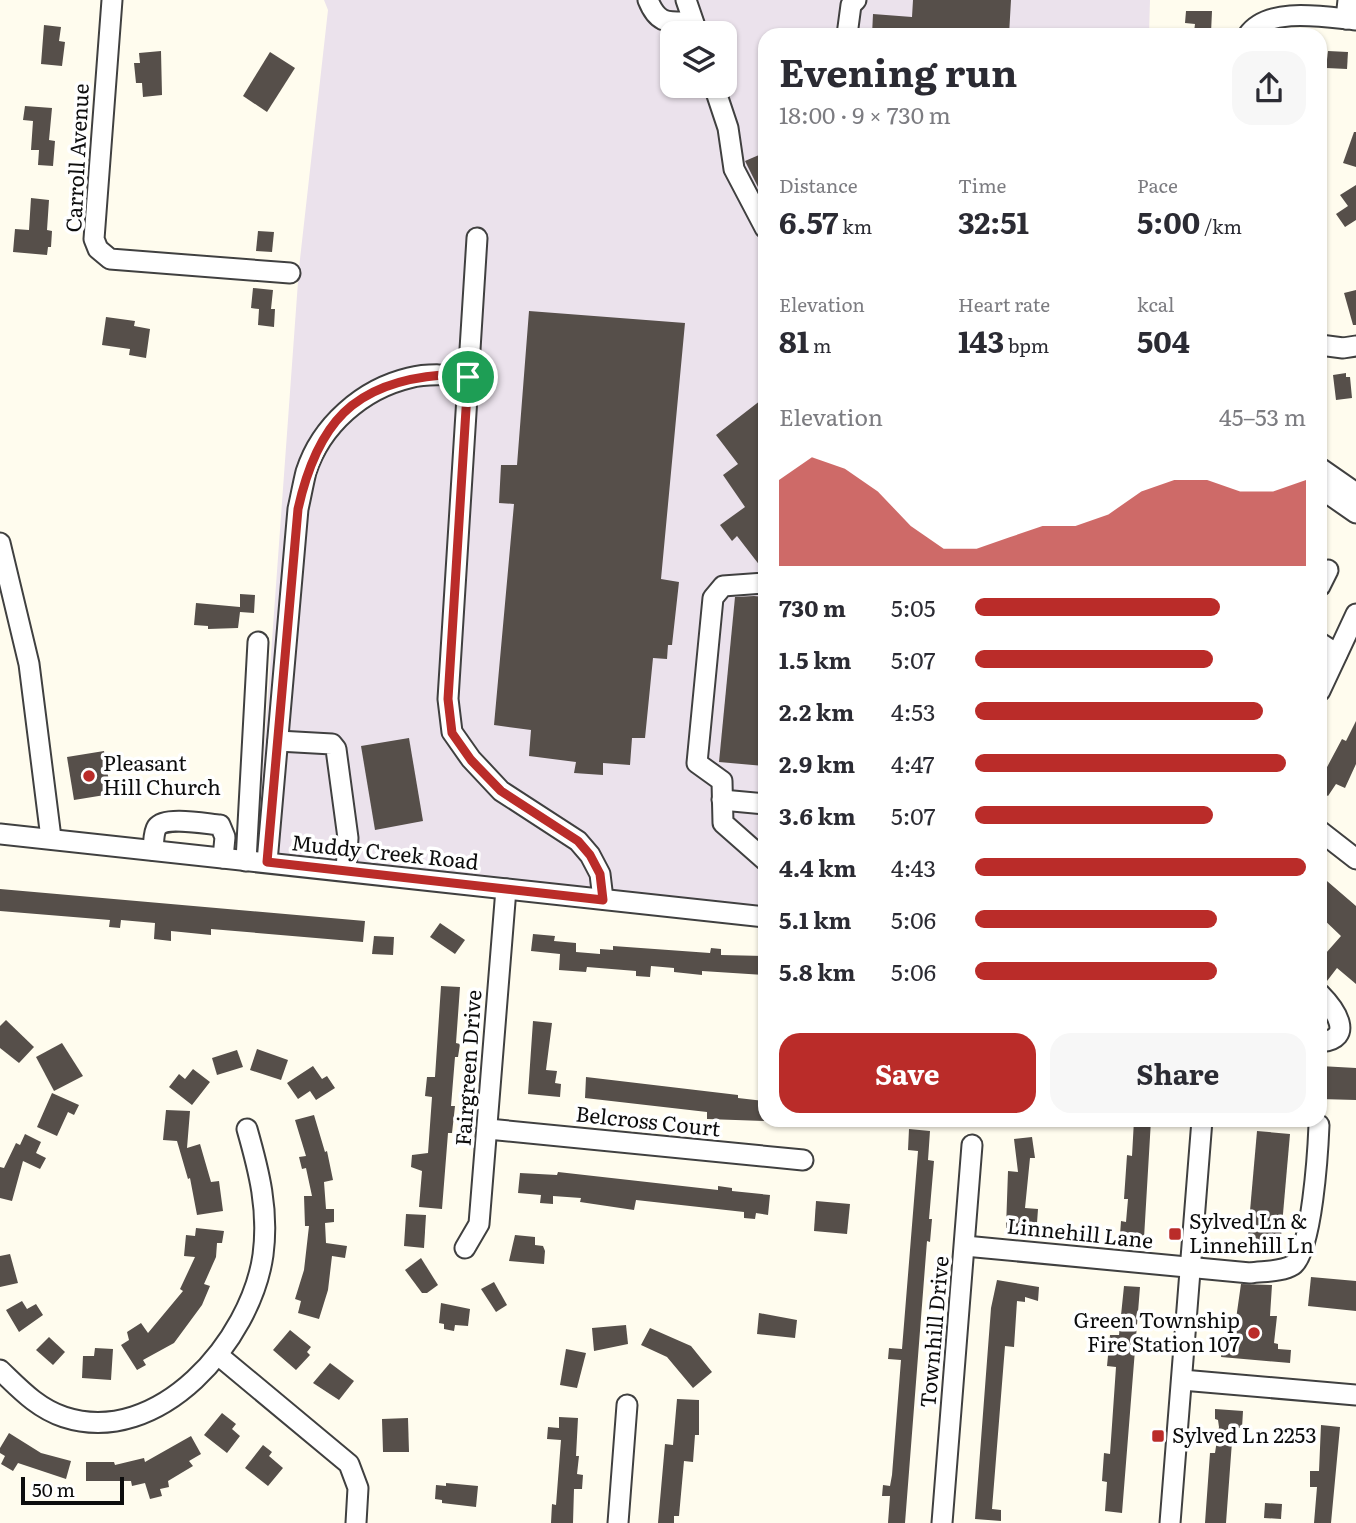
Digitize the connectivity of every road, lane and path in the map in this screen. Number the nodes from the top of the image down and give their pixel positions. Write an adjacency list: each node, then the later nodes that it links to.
1 (111, 0): 13 (street, Carroll Avenue)
2 (648, 0): 6 (street)
3 (686, 0): 7 (street)
4 (856, 0): 8 (street)
5 (1350, 13): 9 (street)
6 (663, 21)
7 (693, 21)
8 (848, 28)
9 (1254, 28)
10 (719, 98): 11 (street)
11 (758, 215)
12 (477, 238): 16 (street)
13 (290, 273)
14 (1327, 346): 15 (street)
15 (1356, 346)
16 (468, 377): 28 (street); 42 (street)
17 (1327, 473): 19 (street)
18 (1327, 493): 20 (street)
19 (1356, 493)
20 (1356, 513)
21 (0, 543): 33 (street)
22 (758, 584): 29 (street)
23 (1356, 614): 26 (street)
24 (258, 642): 38 (street)
25 (1327, 648): 26 (street)
26 (1337, 654): 27 (street)
27 (1327, 676)
28 (278, 741): 39 (street); 40 (street)
29 (722, 800): 30 (street); 34 (street)
30 (758, 803)
31 (0, 834): 33 (street, Muddy Creek Road)
32 (1327, 836): 37 (street)
33 (51, 838): 35 (street, Muddy Creek Road)
34 (758, 847)
35 (153, 850): 36 (street, Muddy Creek Road); 36 (street)
36 (223, 858): 38 (street, Muddy Creek Road)
37 (1356, 859)
38 (246, 861): 39 (street, Muddy Creek Road)
39 (267, 862): 40 (street, Muddy Creek Road)
40 (346, 871): 41 (street, Muddy Creek Road)
41 (506, 889): 42 (street, Muddy Creek Road); 49 (street, Fairgreen Drive)
42 (603, 900): 43 (street, Muddy Creek Road)
43 (758, 917)
44 (1327, 1000): 45 (street)
45 (1327, 1041)
46 (1201, 1127): 54 (street)
47 (1319, 1127): 54 (street, Linnehill Lane)
48 (247, 1129): 55 (street)
49 (488, 1129): 51 (street, Belcross Court); 53 (street, Fairgreen Drive)
50 (972, 1144): 52 (street, Townhill Drive)
51 (803, 1160)
52 (965, 1246): 54 (street, Linnehill Lane); 62 (street, Townhill Drive)
53 (465, 1248)
54 (1191, 1268): 57 (street)
55 (218, 1356): 56 (street); 60 (street)
56 (0, 1370)
57 (1182, 1380): 58 (street); 63 (street)
58 (1356, 1395)
59 (627, 1405): 61 (street)
60 (356, 1523)
61 (618, 1523)
62 (942, 1523)
63 (1170, 1523)

